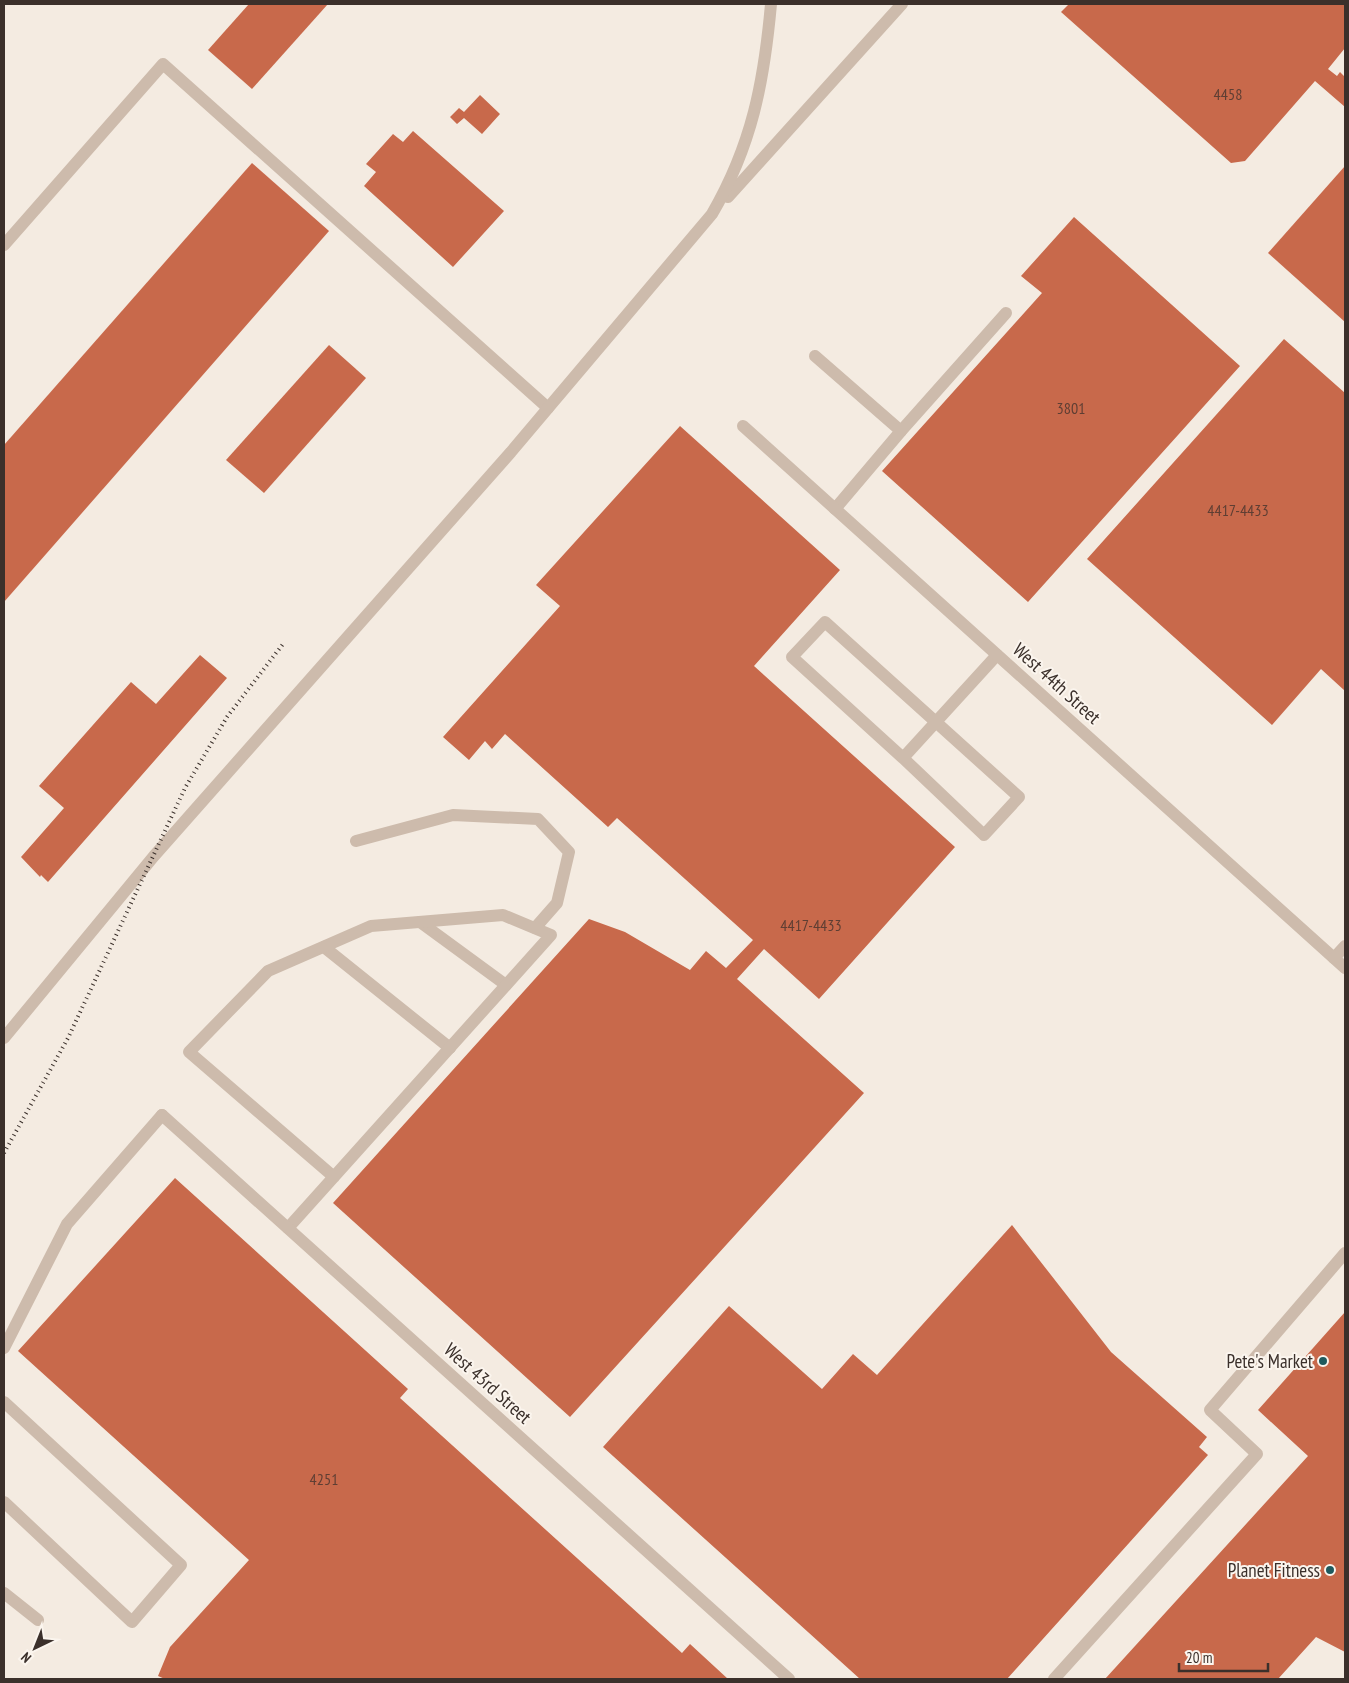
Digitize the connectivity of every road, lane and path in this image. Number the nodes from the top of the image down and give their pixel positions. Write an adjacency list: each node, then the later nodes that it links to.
1 (771, 4): 3 (street)
2 (902, 4): 3 (street)
3 (712, 214): 7 (street)
4 (4, 245): 7 (street)
5 (1006, 313): 9 (street)
6 (815, 356): 9 (street)
7 (548, 408): 22 (street)
8 (743, 426): 10 (street, West 44th Street)
9 (901, 430): 10 (street)
10 (835, 509): 11 (street, West 44th Street)
11 (997, 655): 12 (street); 19 (street, West 44th Street)
12 (936, 722): 13 (street); 13 (street); 13 (street)
13 (903, 758)
14 (356, 841): 16 (street)
15 (420, 922): 16 (street); 18 (street); 21 (street)
16 (536, 928): 21 (street)
17 (1345, 946): 19 (street)
18 (324, 947): 23 (street); 24 (street)
19 (1334, 958): 20 (street, West 44th Street)
20 (1345, 968)
21 (506, 985): 23 (street)
22 (4, 1038)
23 (450, 1048): 24 (street)
24 (334, 1177): 25 (street)
25 (288, 1228): 27 (street, West 43rd Street); 32 (street, West 43rd Street)
26 (1345, 1253): 33 (street)
27 (4, 1348)
28 (4, 1402): 29 (street)
29 (4, 1502)
30 (4, 1593): 31 (street)
31 (38, 1620)
32 (789, 1679)
33 (1054, 1679)

